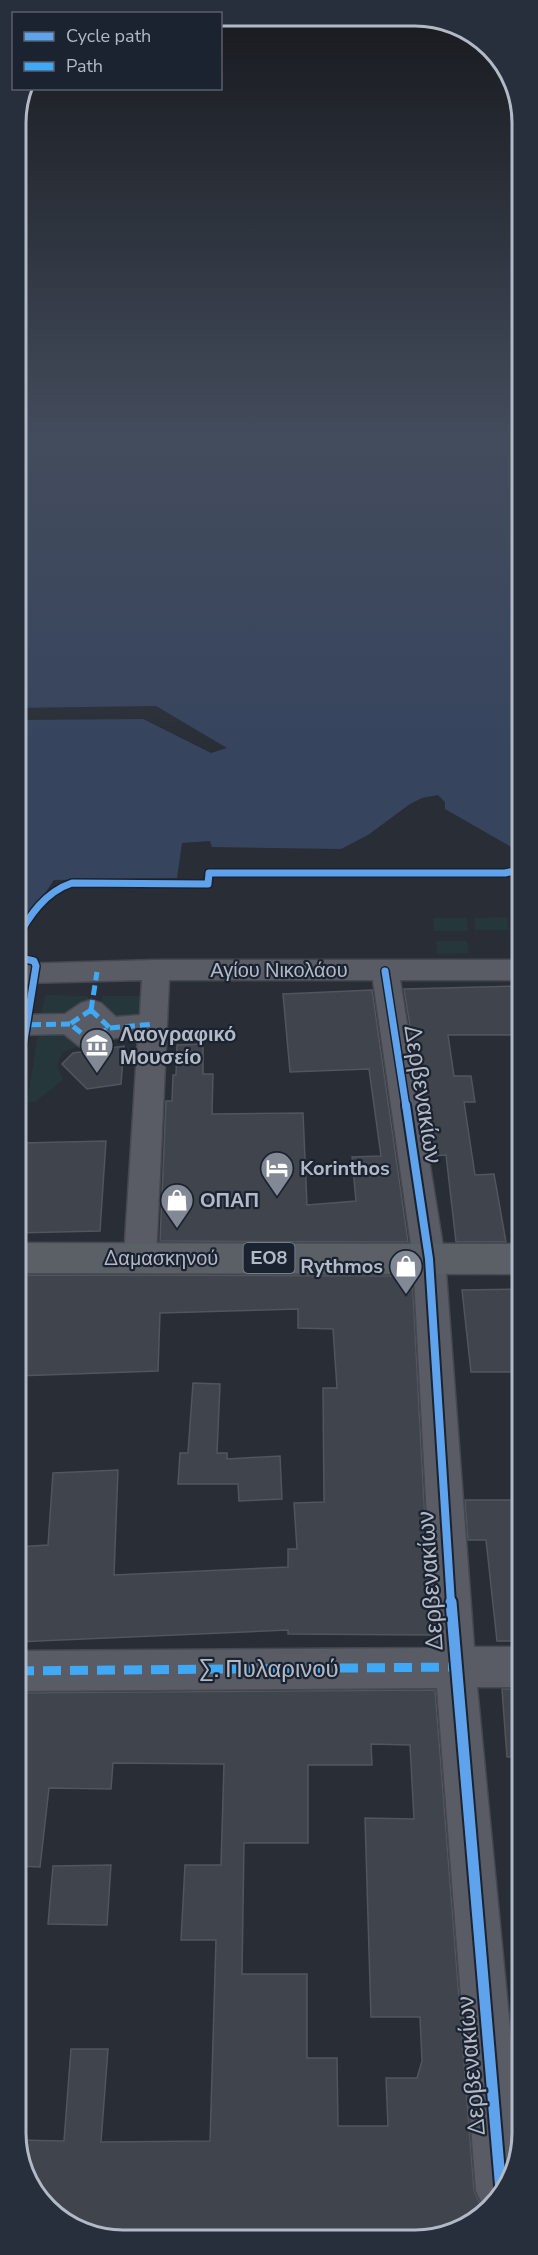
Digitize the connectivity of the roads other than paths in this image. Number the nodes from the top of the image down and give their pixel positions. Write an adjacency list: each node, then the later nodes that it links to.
1 (156, 970): 2 (street, Αγίου Νικολάου); 4 (street, Αγίου Νικολάου); 8 (street)
2 (385, 970): 3 (street, Αγίου Νικολάου); 11 (street, Δερβενακίων)
3 (512, 970)
4 (97, 972): 5 (street, Αγίου Νικολάου); 6 (street)
5 (26, 975)
6 (90, 1021): 7 (street); 8 (street)
7 (26, 1024)
8 (154, 1024): 10 (street)
9 (26, 1258): 10 (main road, Δαμασκηνού / ΕΟ8)
10 (140, 1258): 11 (main road, Δαμασκηνού / ΕΟ8)
11 (429, 1259): 12 (main road, Δαμασκηνού / ΕΟ8); 13 (street, Δερβενακίων)
12 (512, 1259)
13 (455, 1667): 14 (street, Σ. Πυλαρινού); 15 (street, Σ. Πυλαρινού); 16 (street, Δερβενακίων)
14 (512, 1667)
15 (26, 1671)
16 (500, 2179)

